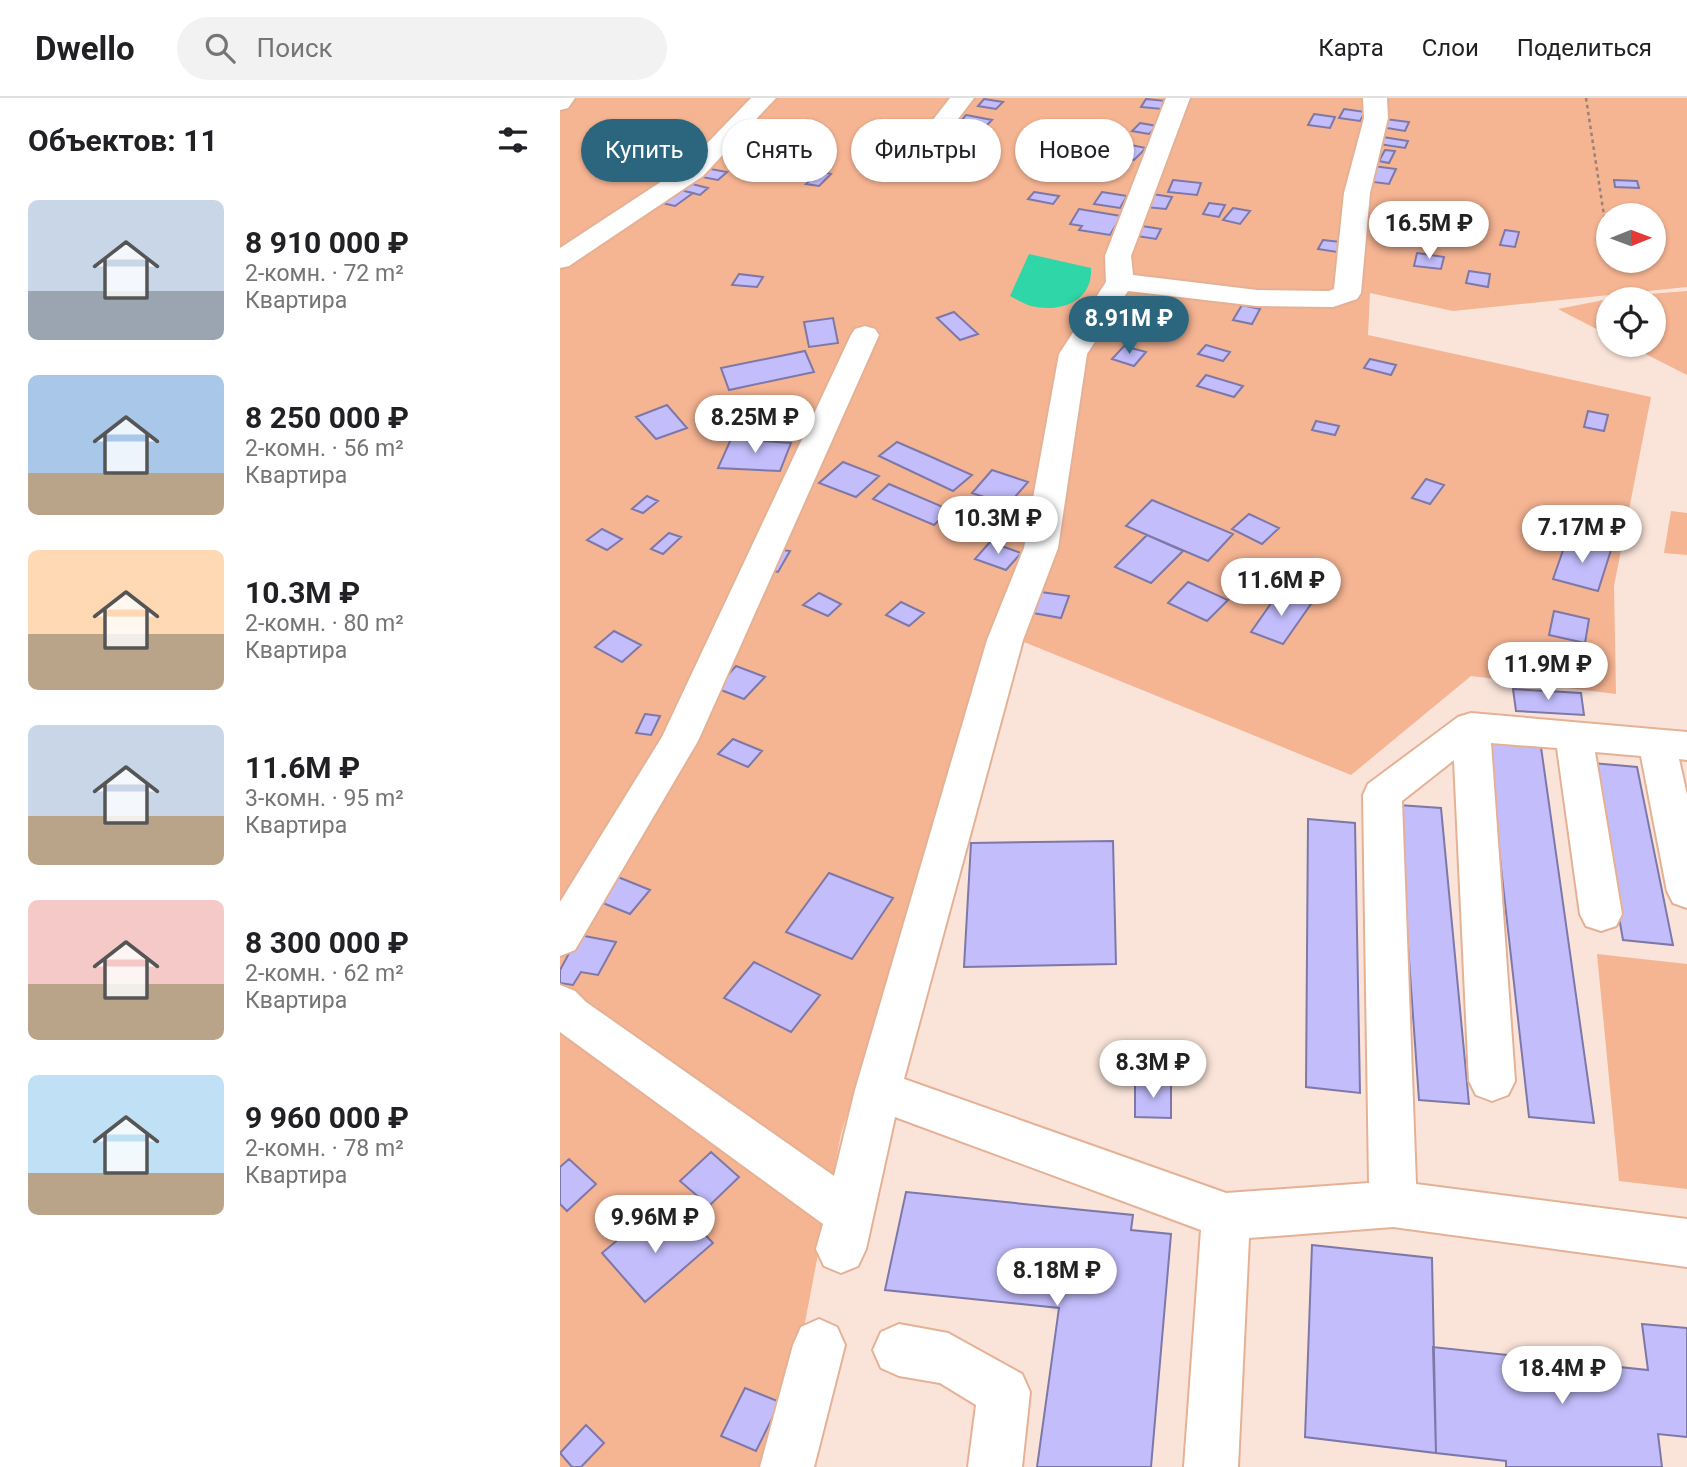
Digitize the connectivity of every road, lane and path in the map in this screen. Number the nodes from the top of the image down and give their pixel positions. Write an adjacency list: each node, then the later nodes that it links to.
1 (563, 98): 7 (lane)
2 (764, 98): 10 (lane)
3 (962, 98): 8 (lane)
4 (1178, 98): 11 (lane)
5 (1375, 98): 11 (lane)
6 (1586, 98): 9 (path)
7 (560, 103)
8 (946, 119)
9 (1602, 203)
10 (560, 260)
11 (1120, 282): 21 (lane)
12 (864, 335): 18 (lane)
13 (1471, 727): 14 (lane); 20 (lane); 22 (lane)
14 (1574, 737): 15 (lane); 17 (lane)
15 (1672, 744): 16 (lane)
16 (1687, 891)
17 (1601, 914)
18 (560, 938)
19 (560, 1004): 21 (lane)
20 (1492, 1081)
21 (878, 1090): 23 (lane)
22 (1393, 1204): 23 (lane); 24 (lane)
23 (1226, 1216): 29 (lane)
24 (1687, 1242)
25 (819, 1345): 27 (lane)
26 (899, 1350): 28 (lane)
27 (788, 1467)
28 (995, 1467)
29 (1211, 1467)

